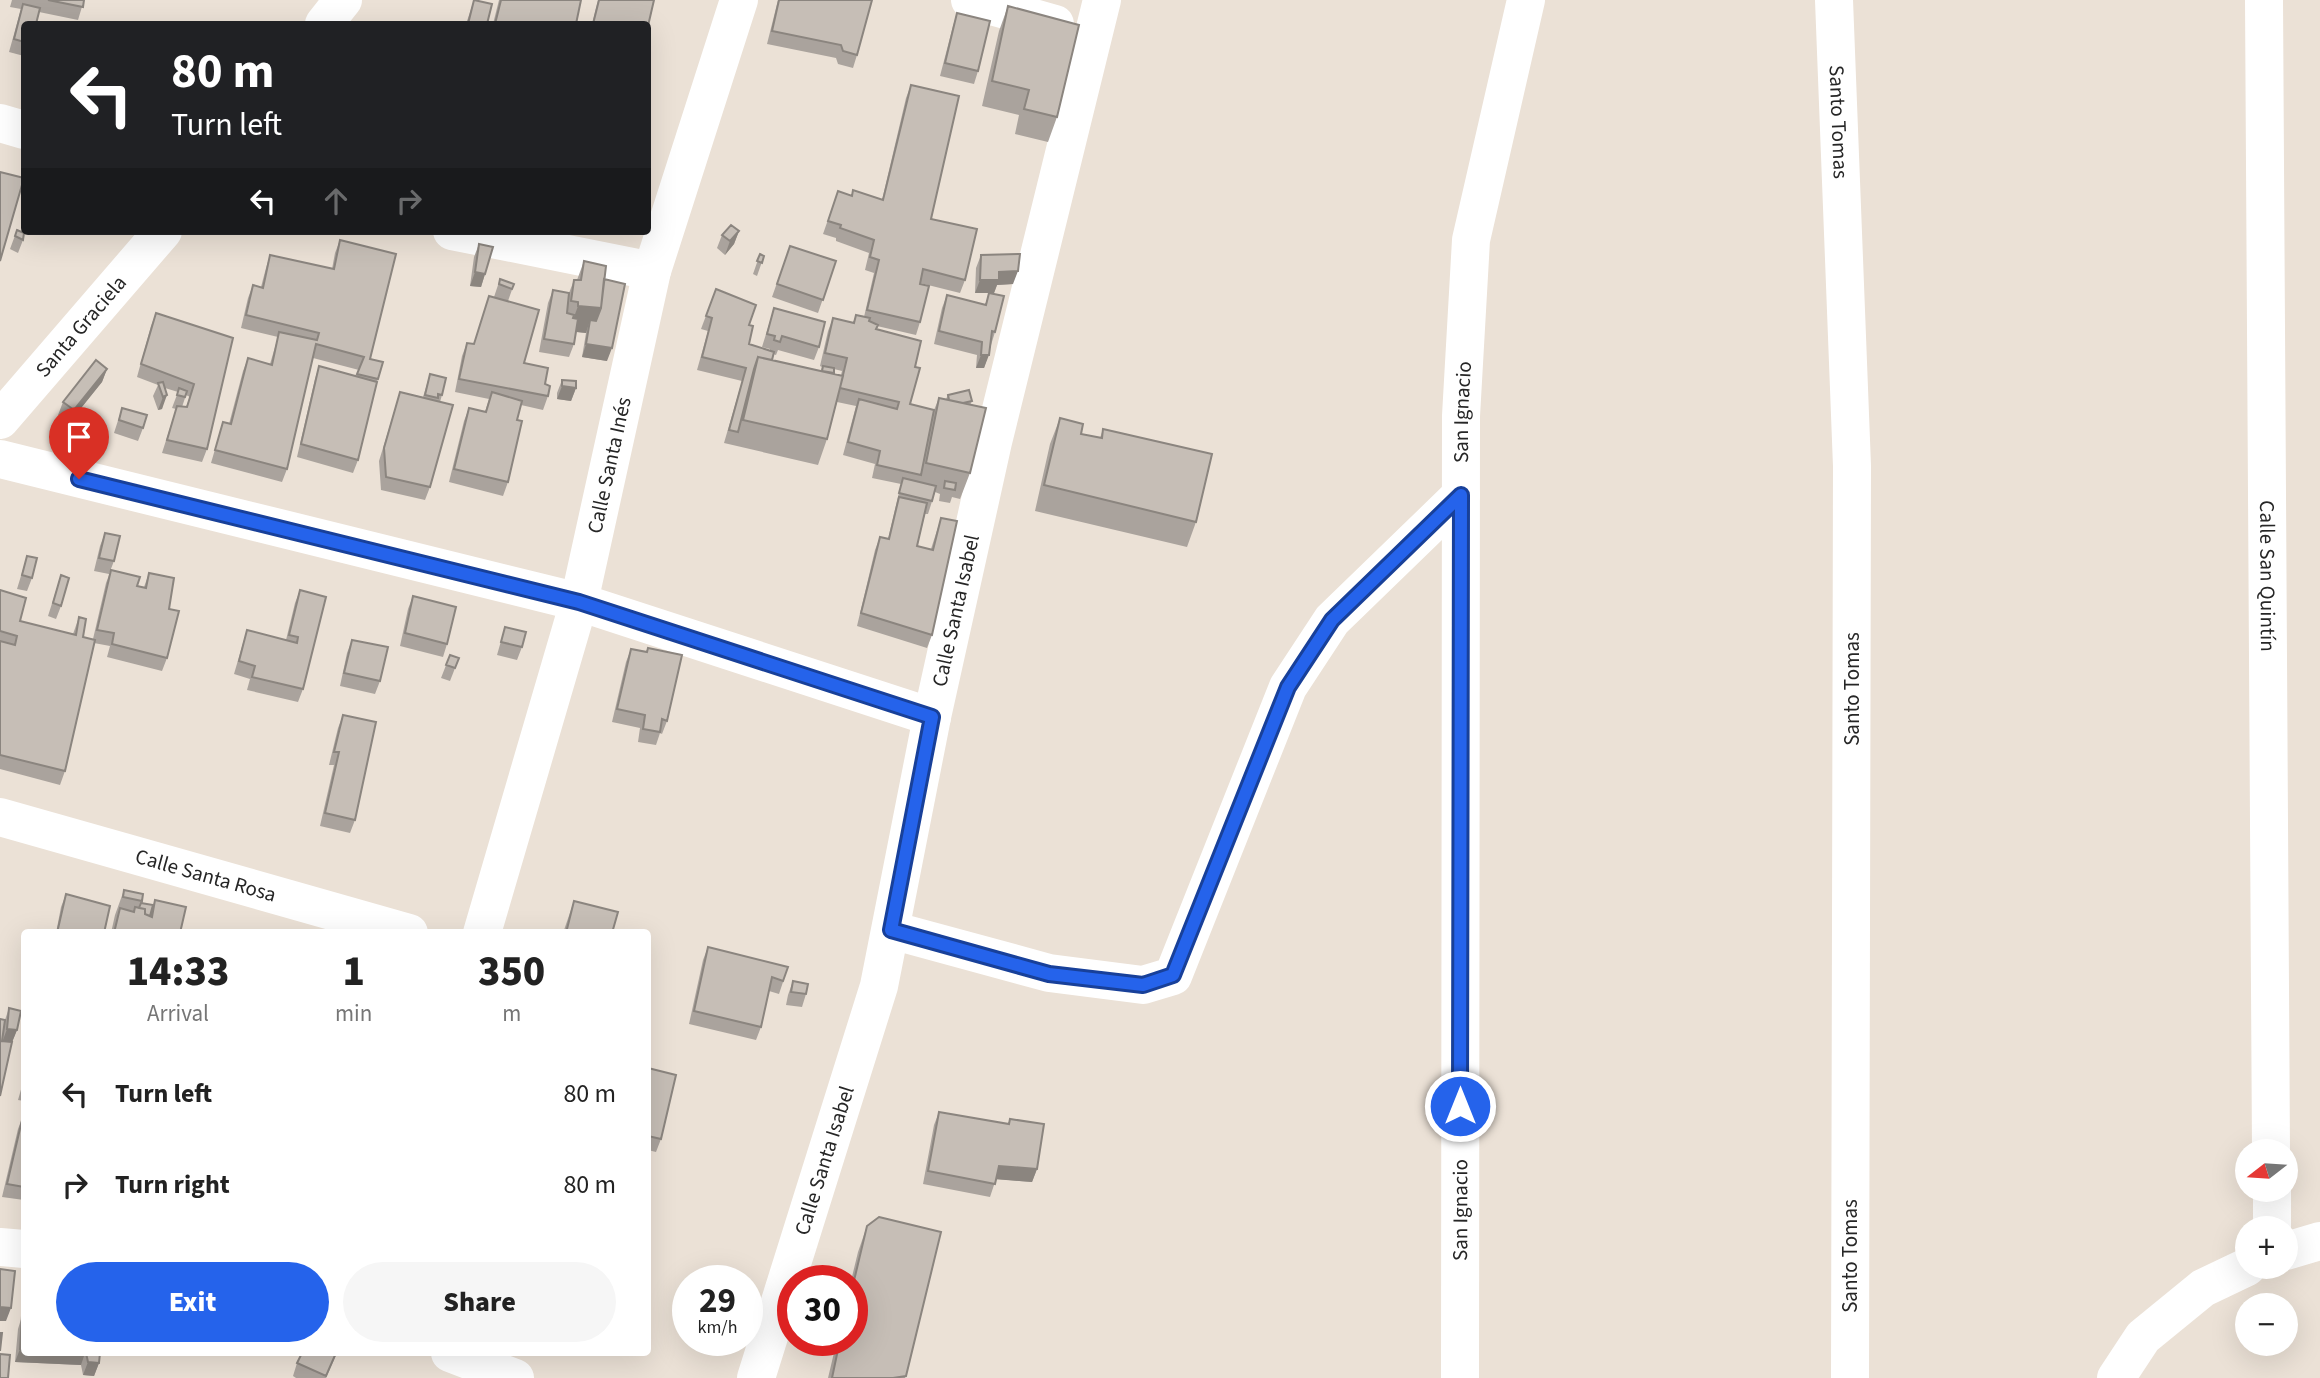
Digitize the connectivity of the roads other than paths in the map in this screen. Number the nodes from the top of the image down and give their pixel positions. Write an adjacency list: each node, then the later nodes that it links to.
1 (343, 0): 8 (street)
2 (739, 0): 13 (street, Calle Santa Inés)
3 (970, 0): 7 (street)
4 (1526, 0): 16 (street, San Ignacio)
5 (1834, 0): 33 (street, Santo Tomas)
6 (2263, 0): 23 (street, Calle San Quintín)
7 (1099, 17): 18 (street, Calle Santa Isabel)
8 (326, 21)
9 (0, 123): 10 (street)
10 (21, 129)
11 (160, 235): 14 (street, Santa Graciela)
12 (472, 235): 13 (street)
13 (652, 271): 17 (street, Calle Santa Inés)
14 (0, 420)
15 (0, 459): 17 (street)
16 (1461, 495): 22 (street); 32 (street, San Ignacio)
17 (579, 602): 18 (street); 21 (street, Calle Santa Inés)
18 (932, 717): 22 (street, Calle Santa Isabel)
19 (0, 817): 20 (street, Calle Santa Rosa)
20 (396, 929)
21 (483, 929)
22 (891, 930): 31 (street, Calle Santa Isabel)
23 (2271, 1139)
24 (2320, 1241): 26 (street)
25 (0, 1247): 27 (street)
26 (2298, 1247)
27 (21, 1249)
28 (2235, 1273): 34 (street)
29 (458, 1356): 30 (street)
30 (515, 1378)
31 (756, 1378)
32 (1461, 1378)
33 (1850, 1378)
34 (2116, 1378)

